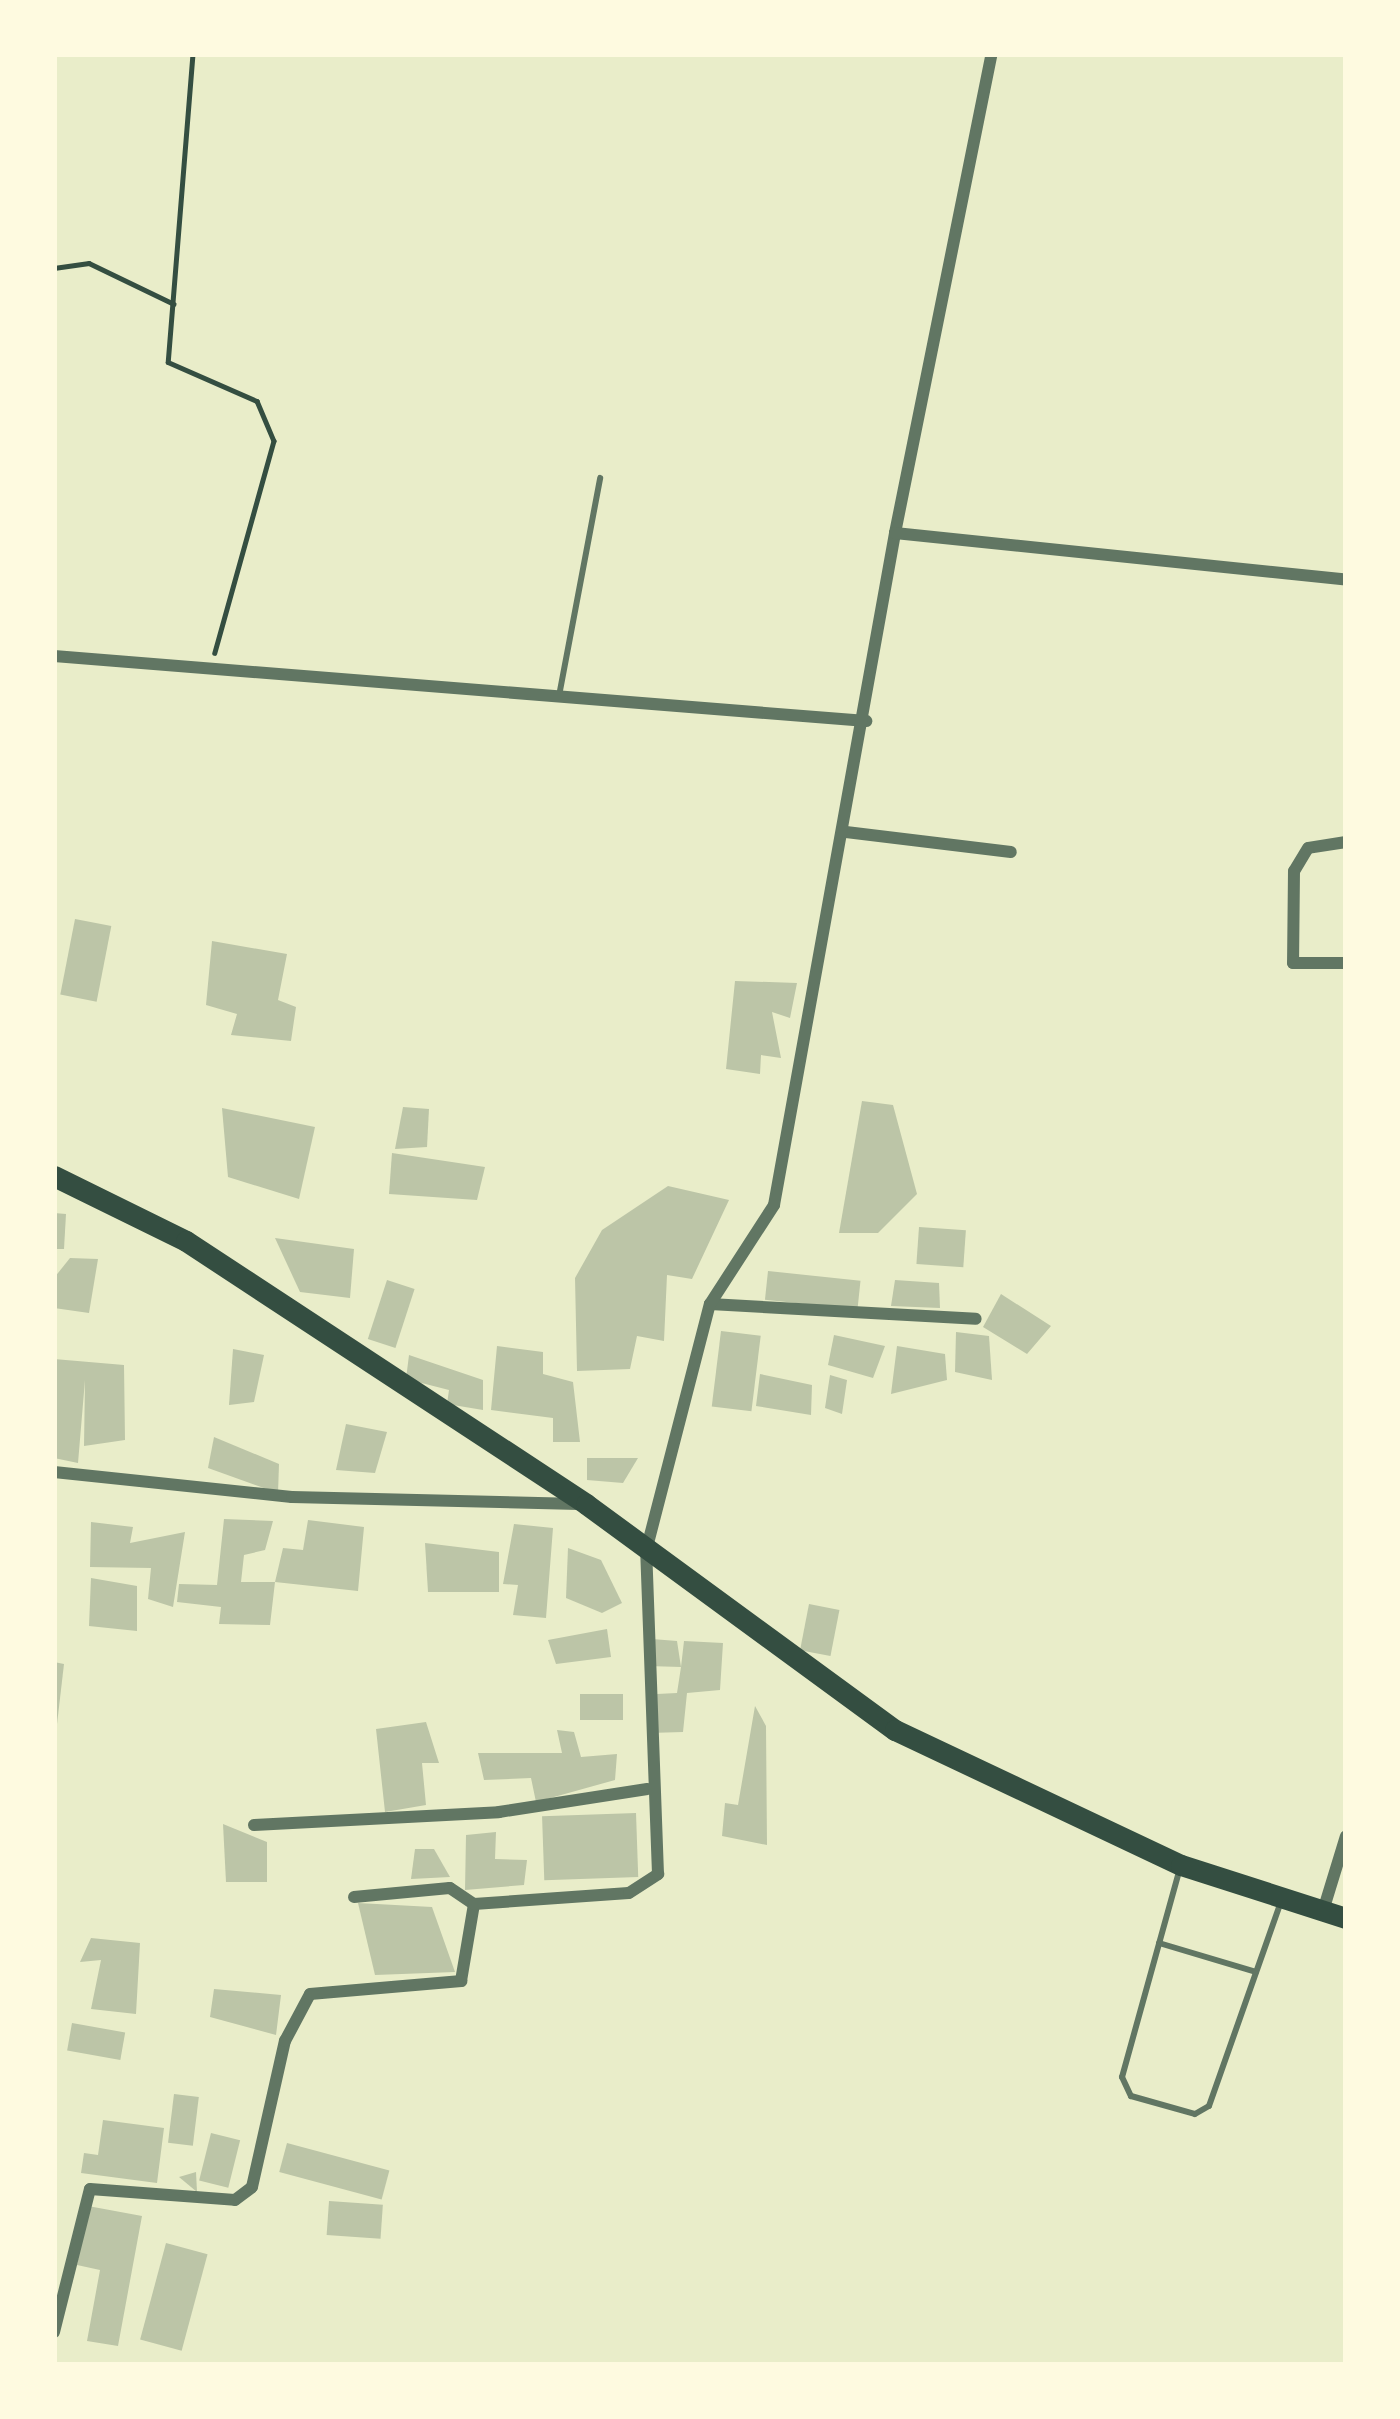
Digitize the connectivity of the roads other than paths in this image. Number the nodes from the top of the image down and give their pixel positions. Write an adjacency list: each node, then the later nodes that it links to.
1 (992, 54): 3 (street)
2 (600, 478): 6 (lane)
3 (895, 533): 4 (street); 7 (street)
4 (1346, 580)
5 (54, 656): 6 (street)
6 (558, 700): 7 (street)
7 (866, 721): 8 (street)
8 (846, 832): 10 (street); 13 (street)
9 (1346, 842): 11 (street)
10 (1011, 852)
11 (1346, 963)
12 (54, 1176): 16 (highway)
13 (710, 1304): 14 (street); 17 (street)
14 (976, 1319)
15 (54, 1472): 16 (street)
16 (586, 1504): 17 (highway)
17 (646, 1551): 18 (street); 21 (highway)
18 (647, 1789): 19 (street); 24 (street)
19 (254, 1825)
20 (1346, 1835): 25 (street)
21 (1181, 1865): 23 (highway); 27 (lane)
22 (354, 1897): 24 (street)
23 (1282, 1898): 25 (highway); 28 (lane)
24 (474, 1904): 29 (street)
25 (1323, 1911): 26 (highway)
26 (1346, 1918)
27 (1159, 1943): 28 (lane); 28 (lane)
28 (1256, 1972)
29 (54, 2332)

